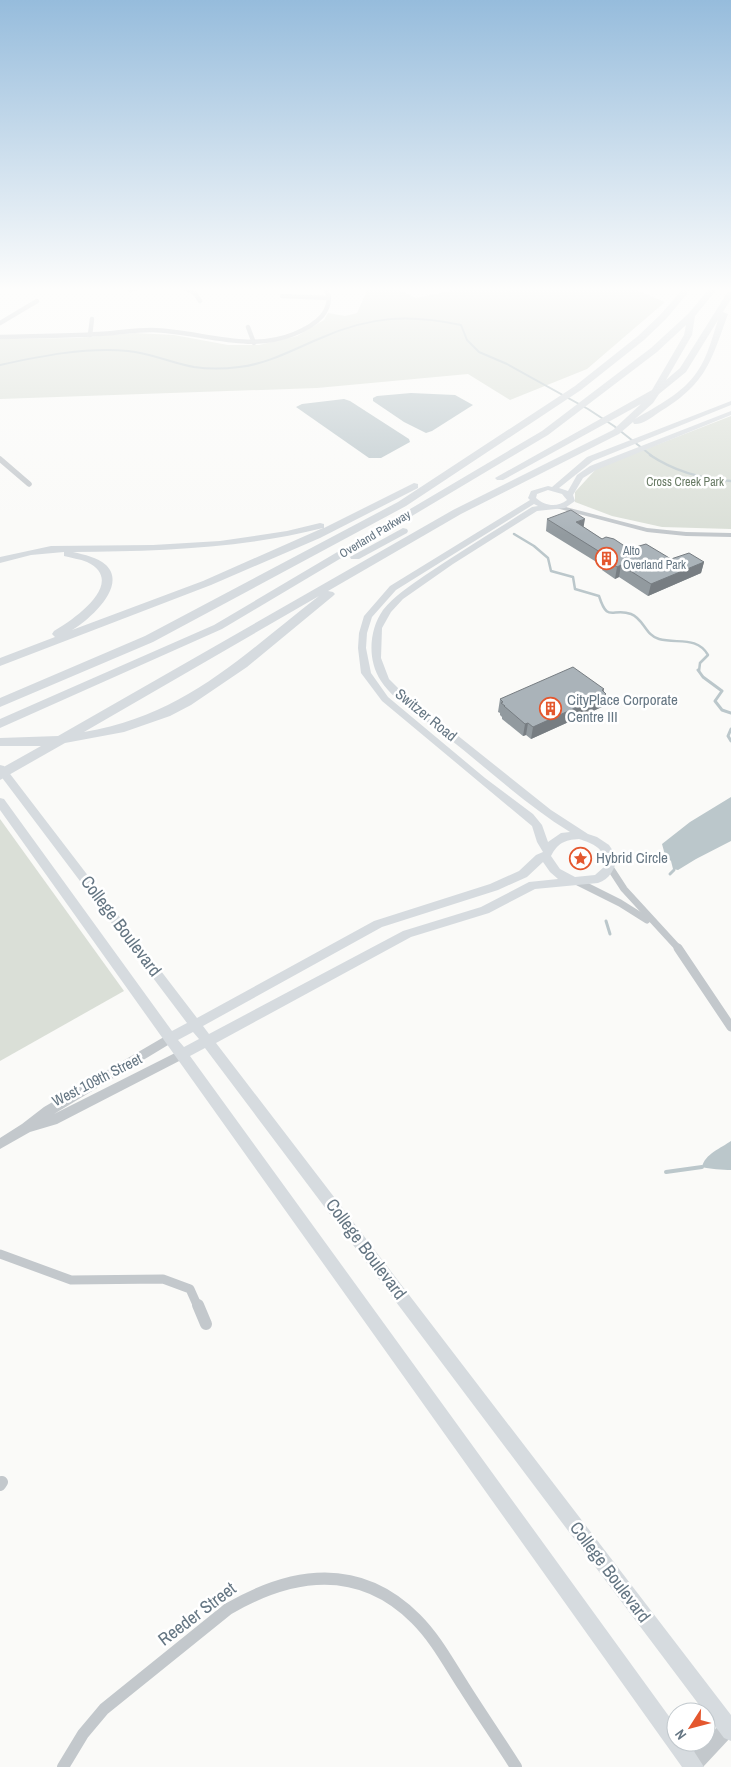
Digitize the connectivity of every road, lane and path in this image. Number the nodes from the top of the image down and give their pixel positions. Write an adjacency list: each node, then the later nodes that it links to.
1 (600, 370): 9 (highway, Overland Parkway)
2 (627, 370): 25 (highway, Overland Parkway)
3 (668, 370): 8 (highway)
4 (682, 370): 25 (highway)
5 (702, 370): 8 (highway)
6 (731, 403): 12 (main road, Switzer Road)
7 (731, 412): 13 (main road)
8 (629, 425): 22 (highway)
9 (485, 451): 17 (highway); 29 (highway, Overland Parkway)
10 (0, 459): 11 (street)
11 (29, 484)
12 (554, 489): 13 (main road); 14 (main road, Switzer Road)
13 (570, 498): 16 (main road, Switzer Road); 18 (street)
14 (534, 501): 15 (main road, Switzer Road); 20 (main road, Switzer Road)
15 (547, 507): 16 (main road, Switzer Road); 23 (main road, Switzer Road)
16 (558, 507): 18 (street)
17 (370, 509): 21 (highway); 28 (highway)
18 (604, 520): 19 (street)
19 (731, 535)
20 (441, 558): 23 (main road); 26 (main road, Switzer Road)
21 (0, 560)
22 (373, 560): 32 (highway); 35 (highway)
23 (450, 562): 27 (main road, Switzer Road)
24 (0, 564): 28 (highway)
25 (218, 627): 30 (highway, Overland Parkway)
26 (362, 648): 27 (main road); 36 (main road, Switzer Road)
27 (375, 648): 34 (main road, Switzer Road)
28 (0, 662)
29 (0, 703)
30 (0, 724)
31 (0, 742): 32 (highway)
32 (28, 743): 35 (highway)
33 (0, 768): 35 (main road, College Boulevard)
34 (496, 772): 36 (main road); 38 (main road, Switzer Road)
35 (5, 778): 45 (main road, College Boulevard)
36 (481, 780): 39 (main road, Switzer Road)
37 (0, 802): 47 (main road, College Boulevard)
38 (586, 836): 39 (main road); 40 (main road)
39 (546, 853): 41 (main road); 42 (main road)
40 (611, 869): 41 (main road); 43 (street)
41 (576, 882): 43 (street); 44 (main road)
42 (387, 920): 44 (main road); 45 (main road)
43 (655, 925): 46 (street)
44 (399, 937): 48 (main road)
45 (196, 1024): 47 (main road); 48 (main road, College Boulevard)
46 (731, 1027)
47 (169, 1039): 49 (main road, College Boulevard); 50 (street, West 109th Street)
48 (208, 1041): 49 (main road); 57 (main road, College Boulevard)
49 (181, 1055): 51 (street, West 109th Street); 56 (main road, College Boulevard)
50 (103, 1077): 51 (street); 52 (street, West 109th Street)
51 (112, 1090): 52 (street, West 109th Street)
52 (26, 1128): 53 (street, West 109th Street)
53 (0, 1144)
54 (0, 1254): 55 (street)
55 (206, 1324)
56 (666, 1728)
57 (730, 1728): 59 (street)
58 (683, 1752): 59 (main road, College Boulevard)
59 (693, 1766)
60 (63, 1767): 61 (street, Reeder Street)
61 (516, 1767)

